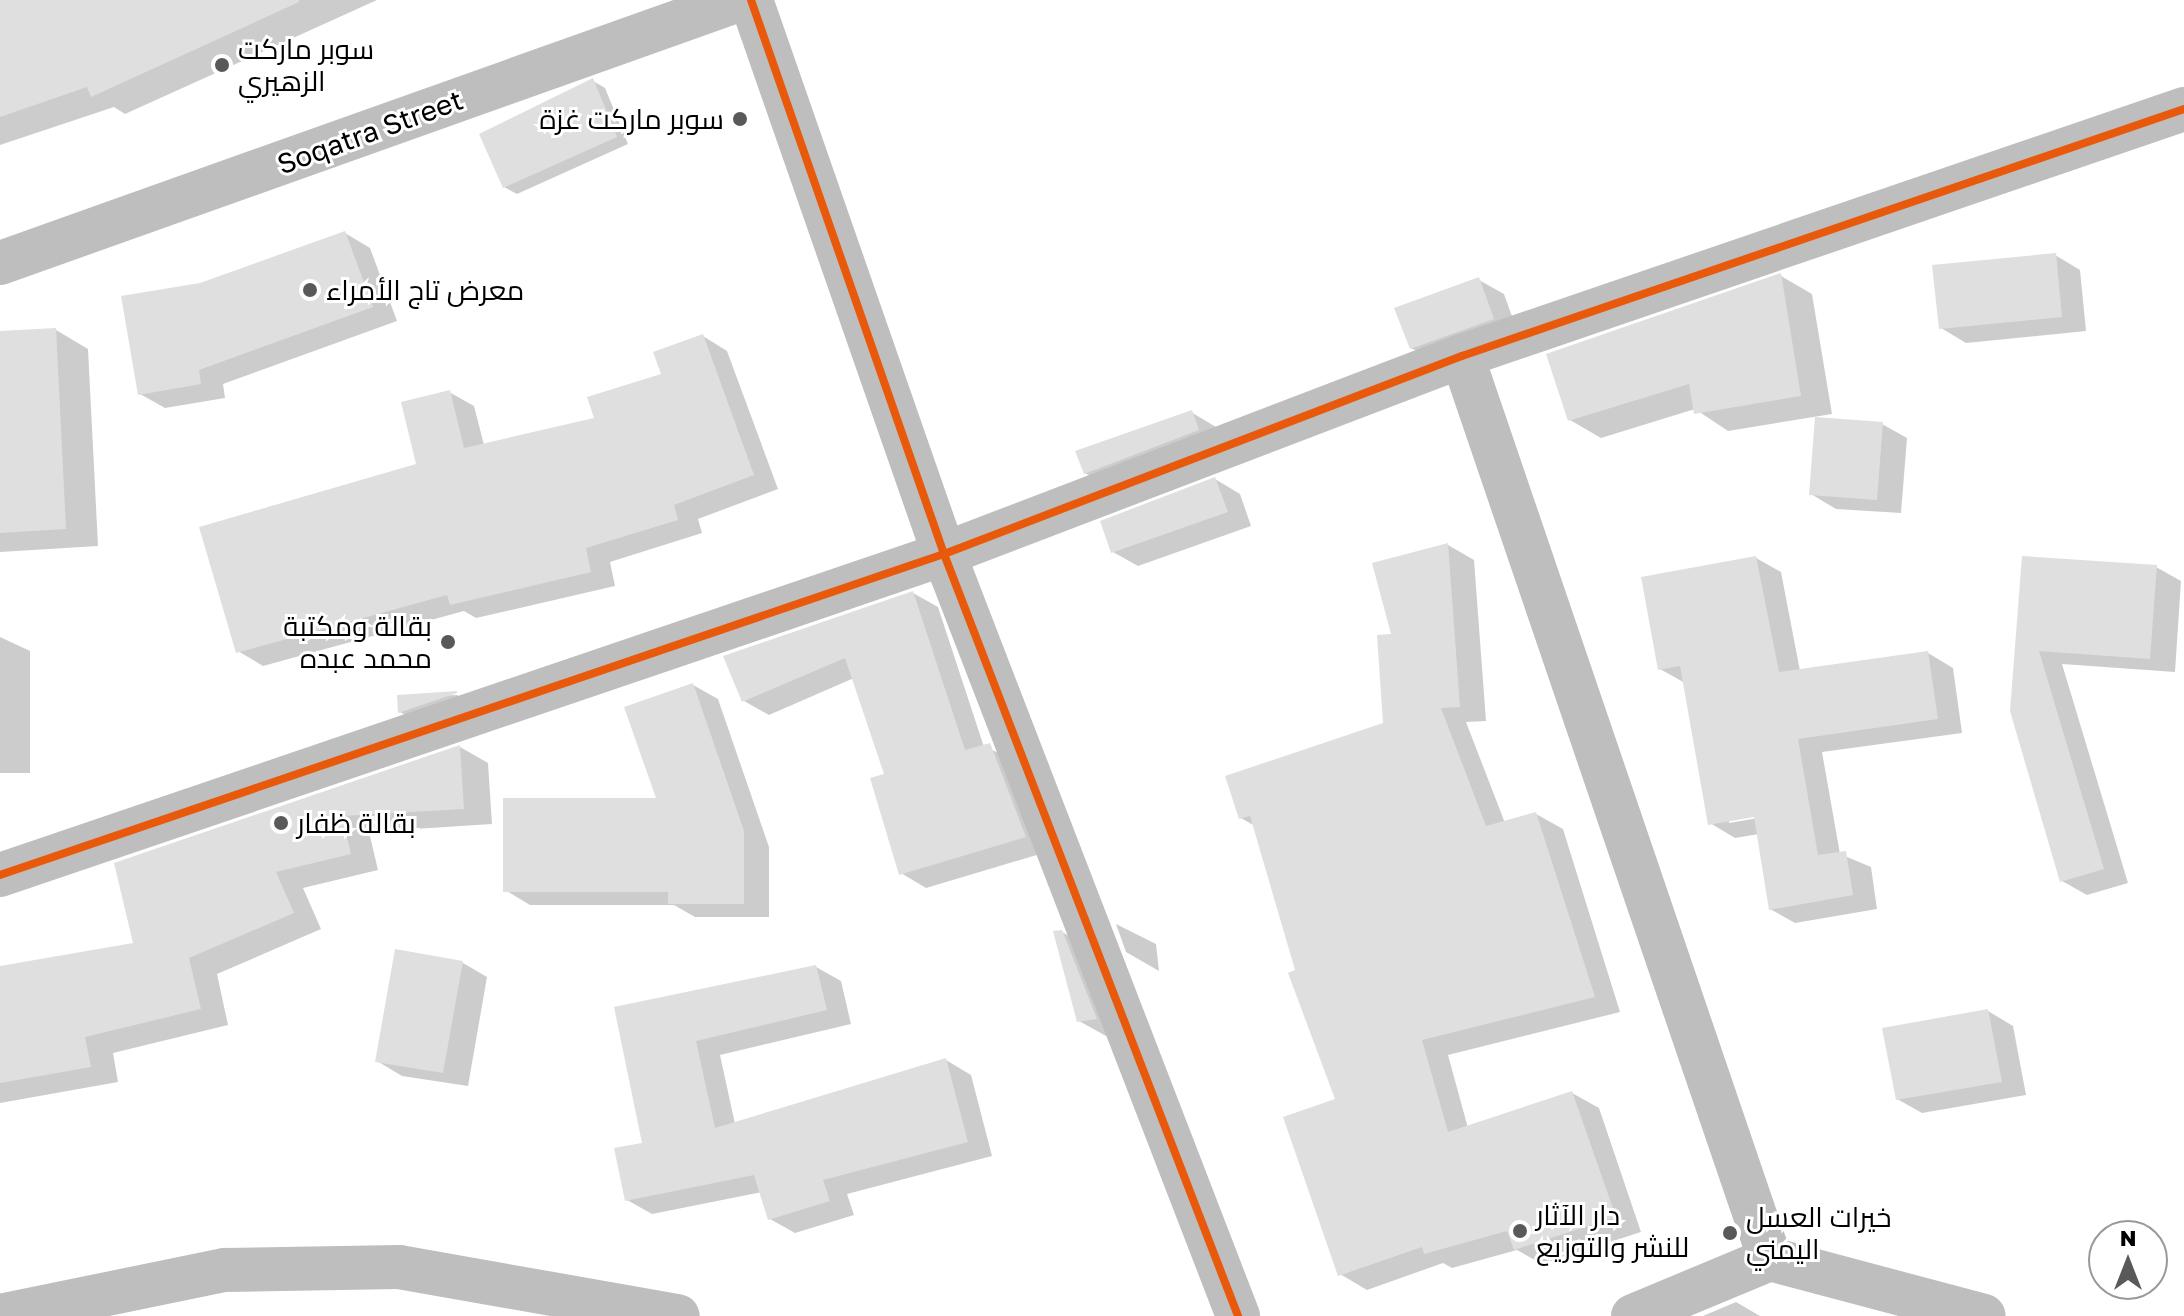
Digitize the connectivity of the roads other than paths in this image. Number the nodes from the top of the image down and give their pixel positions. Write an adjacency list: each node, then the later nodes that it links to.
1 (739, 0): 4 (street, Soqatra Street)
2 (751, 0): 6 (street)
3 (2184, 109): 5 (street)
4 (0, 263)
5 (1462, 356): 6 (street); 8 (street)
6 (944, 554): 7 (street); 11 (street)
7 (0, 875)
8 (1770, 1259): 12 (street); 13 (street)
9 (0, 1316): 10 (street)
10 (678, 1316)
11 (1238, 1316)
12 (1633, 1316)
13 (1984, 1316)

